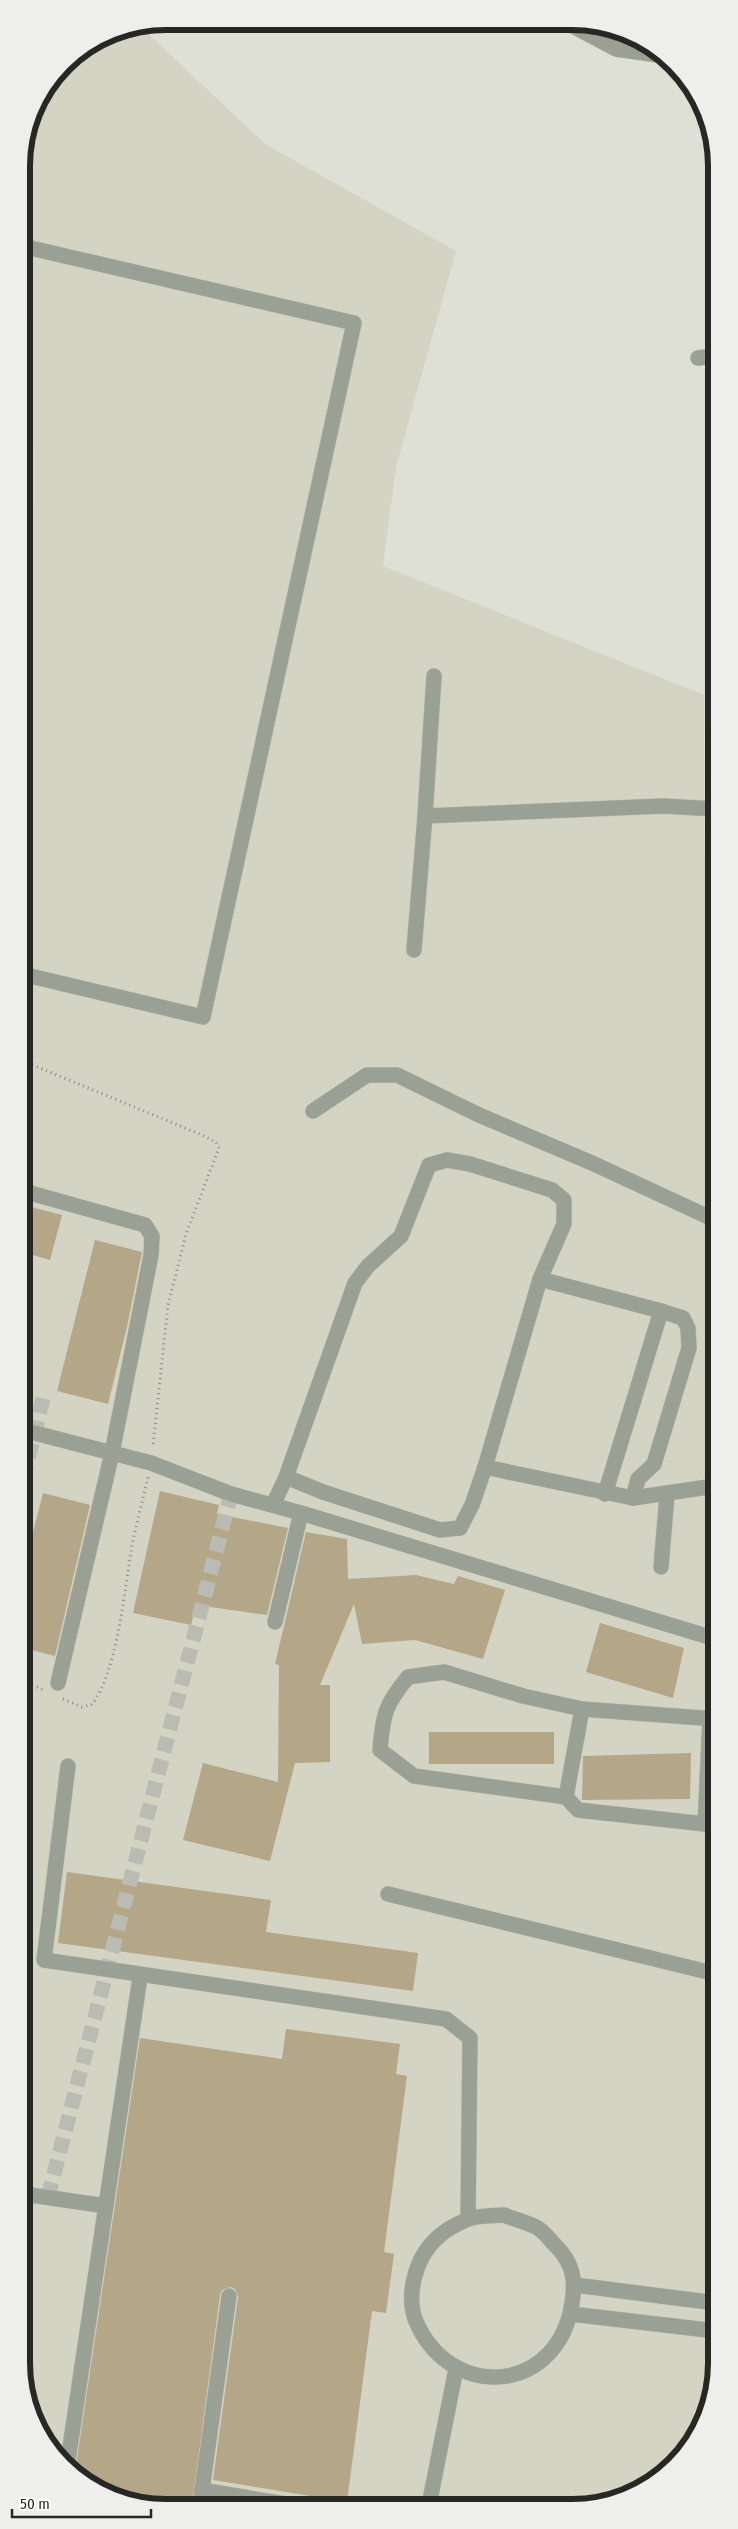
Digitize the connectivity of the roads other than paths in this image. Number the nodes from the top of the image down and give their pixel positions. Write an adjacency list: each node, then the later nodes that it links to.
1 (580, 30): 2 (street)
2 (648, 54)
3 (30, 248): 10 (street)
4 (708, 357): 5 (street)
5 (698, 358)
6 (434, 676): 8 (street)
7 (708, 809): 8 (street)
8 (425, 816): 9 (street)
9 (414, 950)
10 (30, 976)
11 (313, 1111): 13 (street)
12 (30, 1193): 17 (street)
13 (708, 1217)
14 (540, 1279): 15 (street); 18 (street); 19 (street)
15 (660, 1311): 21 (street); 23 (street)
16 (30, 1432): 17 (street)
17 (112, 1453): 24 (street); 29 (street)
18 (485, 1467): 19 (street); 21 (street)
19 (286, 1477): 24 (street)
20 (708, 1487): 22 (street)
21 (605, 1494): 23 (street)
22 (667, 1495): 23 (street); 26 (street)
23 (633, 1498)
24 (273, 1506): 25 (street)
25 (301, 1512): 27 (street); 28 (street)
26 (661, 1567)
27 (275, 1622)
28 (708, 1637)
29 (58, 1683)
30 (582, 1709): 31 (street); 33 (street); 33 (street)
31 (708, 1719)
32 (68, 1766): 40 (street)
33 (566, 1797): 34 (street)
34 (708, 1826)
35 (388, 1894): 36 (street)
36 (708, 1972)
37 (139, 1984): 39 (street)
38 (30, 2195): 39 (street)
39 (106, 2206): 47 (street)
40 (468, 2219): 41 (street); 46 (street)
41 (575, 2285): 43 (street); 44 (street)
42 (229, 2296): 48 (street)
43 (708, 2302)
44 (571, 2314): 45 (street); 46 (street)
45 (708, 2330)
46 (456, 2369): 50 (street)
47 (68, 2457)
48 (201, 2498): 49 (street)
49 (214, 2499)
50 (430, 2499)

